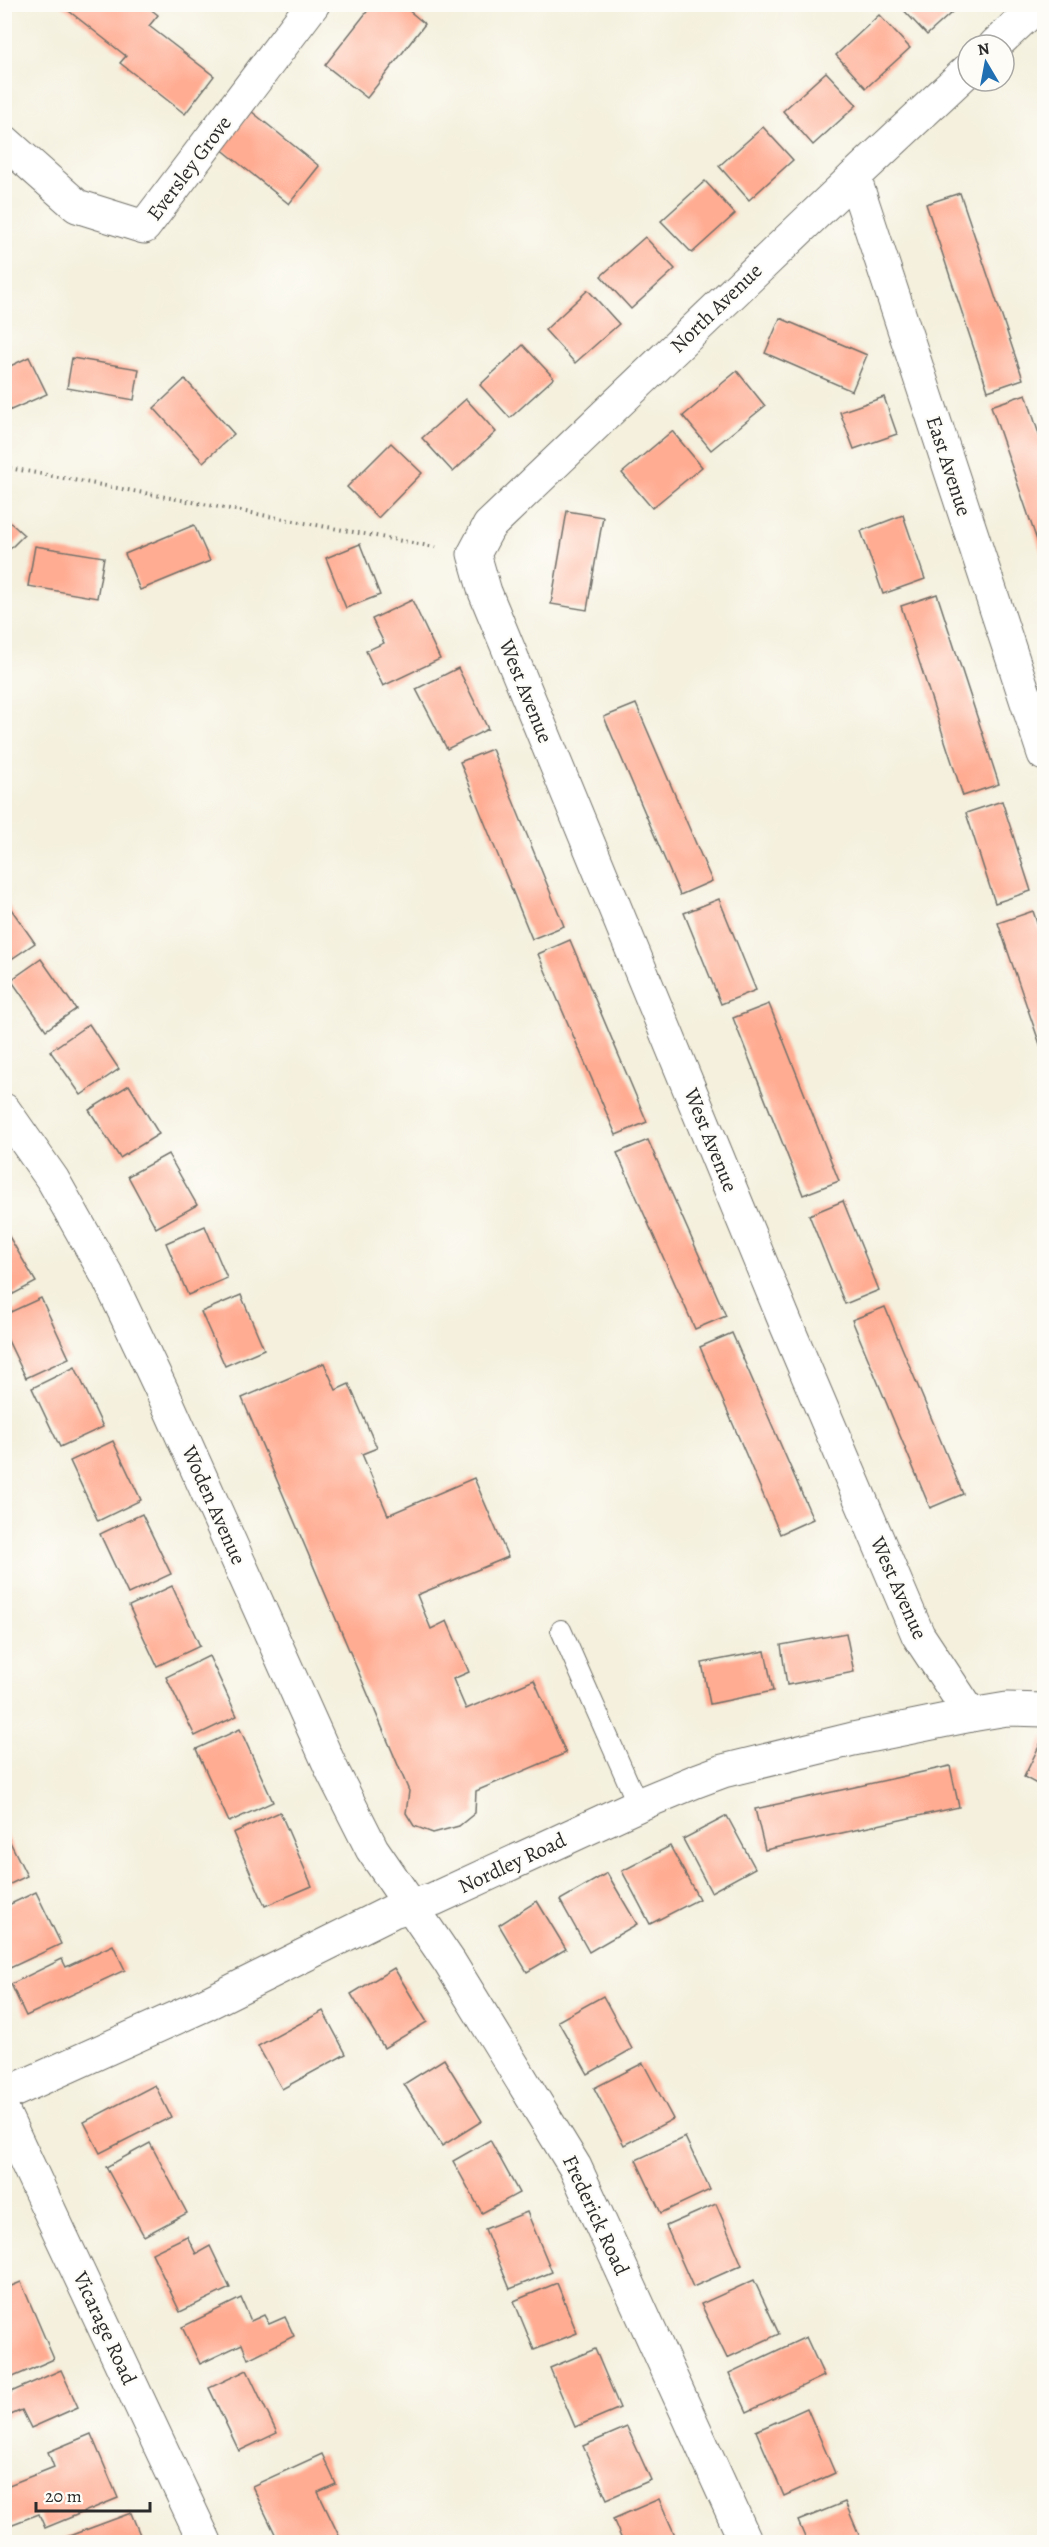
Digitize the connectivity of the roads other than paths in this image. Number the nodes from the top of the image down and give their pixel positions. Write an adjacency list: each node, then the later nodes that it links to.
1 (313, 4): 5 (street, Eversley Grove)
2 (1039, 4): 3 (street)
3 (1008, 33)
4 (956, 81): 6 (street, North Avenue)
5 (4, 141)
6 (854, 177): 7 (street, North Avenue); 8 (street, East Avenue)
7 (474, 554): 12 (street, West Avenue)
8 (1044, 754)
9 (4, 1110): 14 (street, Woden Avenue)
10 (561, 1630): 13 (lane)
11 (1044, 1710): 12 (street, Nordley Road)
12 (971, 1715): 13 (street, Nordley Road)
13 (638, 1805): 14 (street, Nordley Road)
14 (412, 1905): 15 (street, Nordley Road); 18 (street, Frederick Road)
15 (4, 2095)
16 (4, 2114): 17 (street, Vicarage Road)
17 (206, 2542)
18 (746, 2542)

